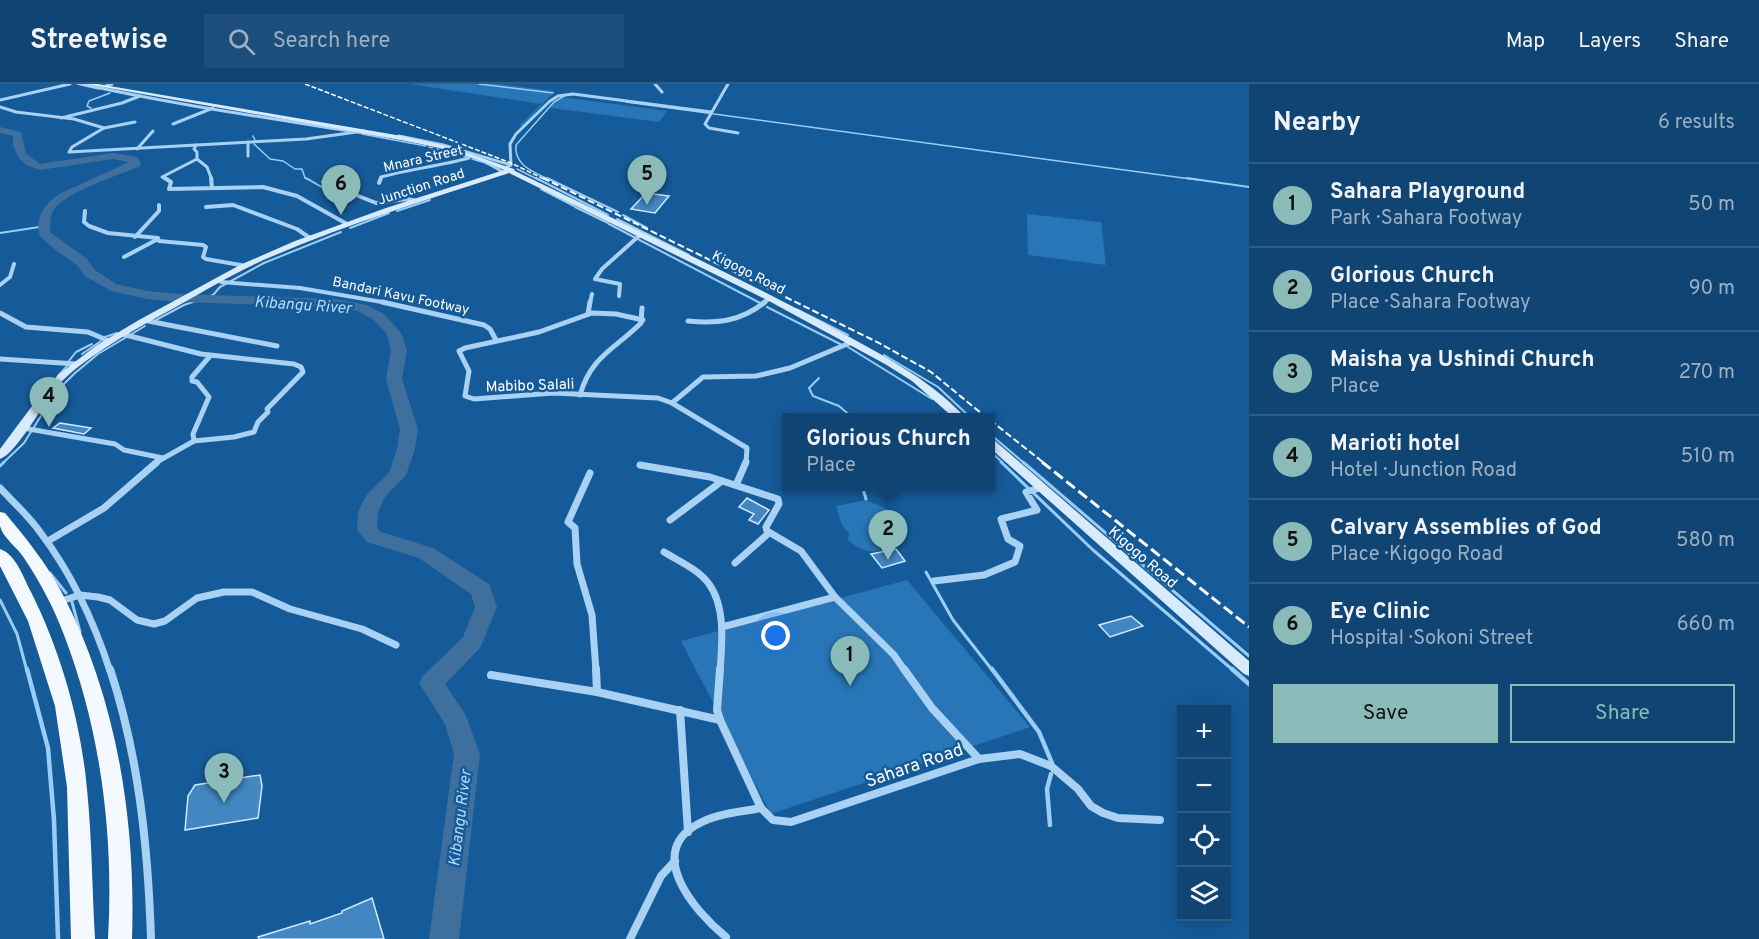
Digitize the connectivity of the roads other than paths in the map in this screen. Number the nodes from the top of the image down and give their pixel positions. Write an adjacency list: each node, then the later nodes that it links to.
1 (70, 84): 11 (street)
2 (82, 84): 10 (street)
3 (88, 84): 12 (main road, Kigogo Road)
4 (97, 84): 8 (street)
5 (112, 84): 8 (street)
6 (655, 84): 9 (street)
7 (728, 84): 14 (street)
8 (106, 86): 28 (street)
9 (662, 92)
10 (141, 96): 12 (street); 15 (street)
11 (0, 100)
12 (214, 107): 17 (street); 20 (main road, Kigogo Road)
13 (1, 109): 15 (street)
14 (711, 112): 21 (street); 28 (street)
15 (60, 118): 18 (street)
16 (135, 122): 18 (street)
17 (173, 124)
18 (104, 128): 24 (street)
19 (153, 131): 24 (street)
20 (363, 132): 22 (street); 26 (main road, Kigogo Road)
21 (738, 133)
22 (248, 142): 23 (street); 25 (street)
23 (196, 145): 24 (street); 27 (street)
24 (136, 149)
25 (248, 156)
26 (473, 157): 28 (main road, Kigogo Road); 30 (street, Mnara Street)
27 (197, 159): 31 (street); 31 (street)
28 (508, 169): 32 (main road, Junction Road); 37 (main road, Kigogo Road)
29 (323, 182): 32 (street)
30 (379, 183)
31 (212, 188): 36 (street)
32 (417, 201): 36 (main road, Junction Road)
33 (159, 205): 38 (street)
34 (206, 207): 40 (street)
35 (85, 211): 38 (street)
36 (347, 224): 40 (main road, Junction Road)
37 (640, 235): 48 (street); 49 (main road, Kigogo Road)
38 (135, 237): 39 (street)
39 (158, 238): 41 (street); 43 (street)
40 (310, 238): 43 (main road, Junction Road)
41 (124, 257)
42 (14, 264): 45 (street)
43 (243, 267): 44 (main road, Junction Road); 46 (main road, Junction Road)
44 (220, 282): 46 (main road, Junction Road); 59 (street, Bandari Kavu Footway)
45 (0, 285)
46 (208, 288): 50 (main road)
47 (592, 294): 53 (street)
48 (619, 296)
49 (770, 298): 56 (street); 61 (main road, Kigogo Road)
50 (178, 304): 55 (main road); 57 (main road)
51 (642, 308): 54 (street)
52 (0, 313): 60 (street)
53 (588, 314): 54 (street, Mabibo Salali); 59 (street, Mabibo Salali)
54 (643, 320): 66 (street)
55 (148, 321): 57 (main road); 62 (street)
56 (688, 321)
57 (135, 326): 58 (main road)
58 (122, 334): 60 (main road); 63 (street)
59 (496, 340): 66 (street, Mabibo Salali)
60 (109, 341): 65 (main road)
61 (852, 342): 67 (street); 68 (main road, Kigogo Road)
62 (277, 346)
63 (210, 356): 70 (street); 70 (street)
64 (0, 359): 65 (street)
65 (77, 364): 69 (main road)
66 (580, 395): 67 (street, Mabibo Salali)
67 (672, 403): 77 (street, Mabibo Salali)
68 (956, 413)
69 (24, 429): 72 (main road); 73 (street)
70 (195, 441): 73 (street)
71 (995, 447): 79 (main road, Kigogo Road)
72 (0, 456)
73 (163, 458): 83 (street)
74 (640, 465): 76 (street)
75 (590, 472): 95 (street)
76 (722, 481): 77 (street); 81 (street)
77 (736, 485): 82 (street)
78 (0, 488): 83 (street)
79 (1040, 488): 87 (street); 93 (main road, Kigogo Road)
80 (0, 517): 90 (main road)
81 (670, 520)
82 (769, 533): 86 (street); 89 (street)
83 (48, 541): 88 (street)
84 (664, 552): 91 (street)
85 (0, 555): 104 (main road)
86 (735, 563)
87 (934, 581)
88 (80, 595): 90 (street); 92 (street); 106 (street)
89 (836, 597): 91 (street); 98 (street)
90 (58, 602): 105 (main road)
91 (722, 627): 97 (street)
92 (396, 645)
93 (1249, 670)
94 (491, 675): 95 (street)
95 (597, 692): 96 (street)
96 (680, 710): 97 (street); 101 (street)
97 (720, 720): 99 (street)
98 (979, 759): 99 (street, Sahara Road); 100 (street, Sahara Road)
99 (761, 807): 101 (street)
100 (1160, 820)
101 (688, 832): 102 (street)
102 (675, 861): 103 (street); 107 (street)
103 (726, 937)
104 (83, 939)
105 (120, 939)
106 (151, 939)
107 (630, 939)

